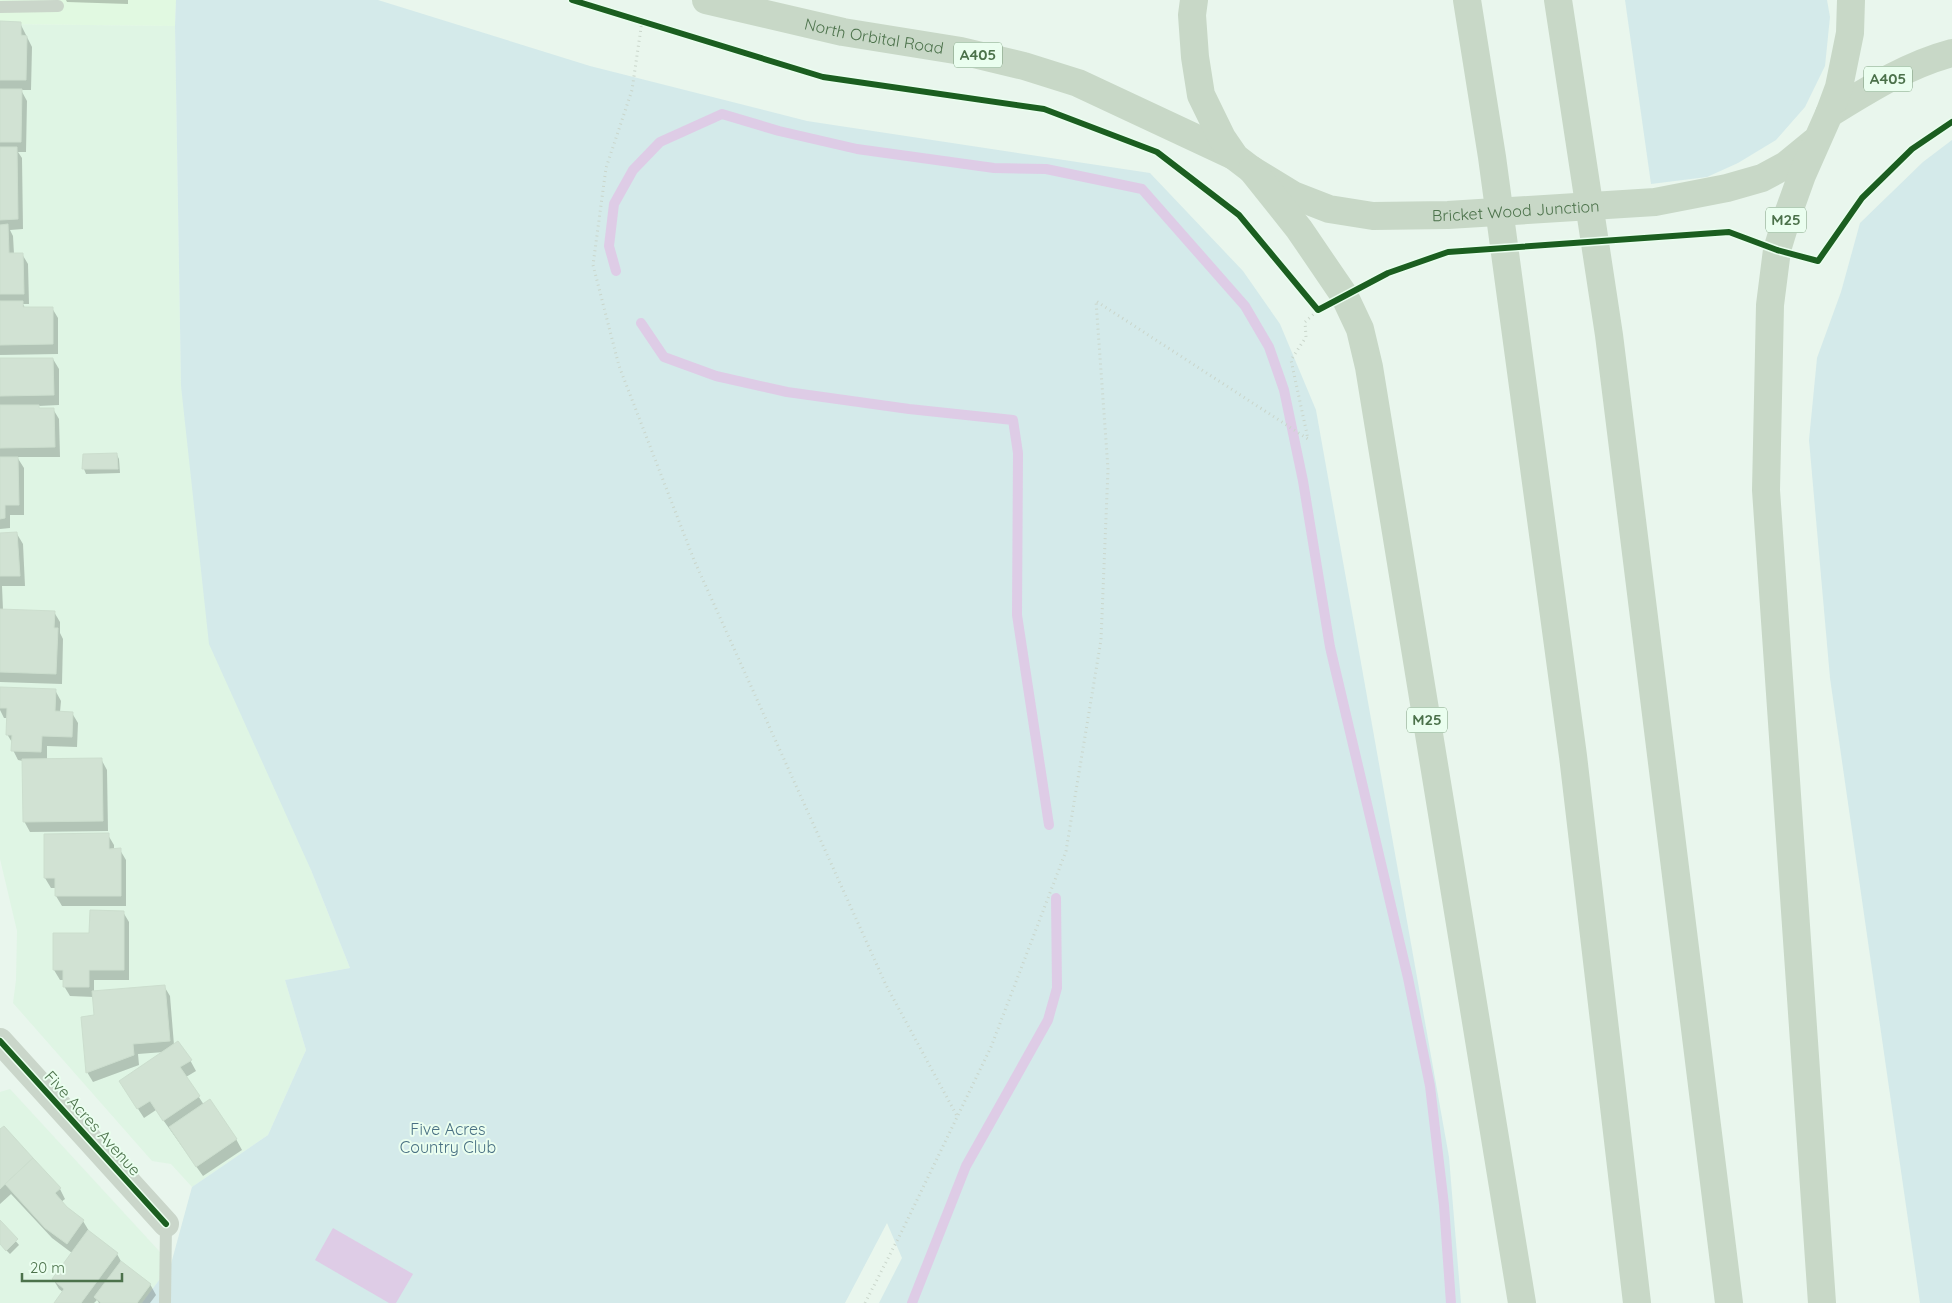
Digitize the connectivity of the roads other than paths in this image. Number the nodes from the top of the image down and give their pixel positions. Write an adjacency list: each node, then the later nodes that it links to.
1 (706, 0): 11 (highway, North Orbital Road / A405)
2 (1194, 0): 11 (highway, Bricket Wood Junction)
3 (1466, 0): 16 (highway)
4 (1558, 0): 17 (highway)
5 (1851, 0): 9 (highway, Bricket Wood Junction)
6 (58, 6): 7 (lane)
7 (0, 7)
8 (1952, 53): 9 (highway, A405)
9 (1829, 114): 10 (highway, Bricket Wood Junction)
10 (1818, 139): 11 (highway, Bricket Wood Junction); 18 (highway, M25)
11 (1244, 163): 15 (highway, M25)
12 (0, 1041): 13 (street, Five Acres Avenue)
13 (166, 1224): 14 (lane)
14 (164, 1303)
15 (1522, 1303)
16 (1637, 1303)
17 (1729, 1303)
18 (1822, 1303)

